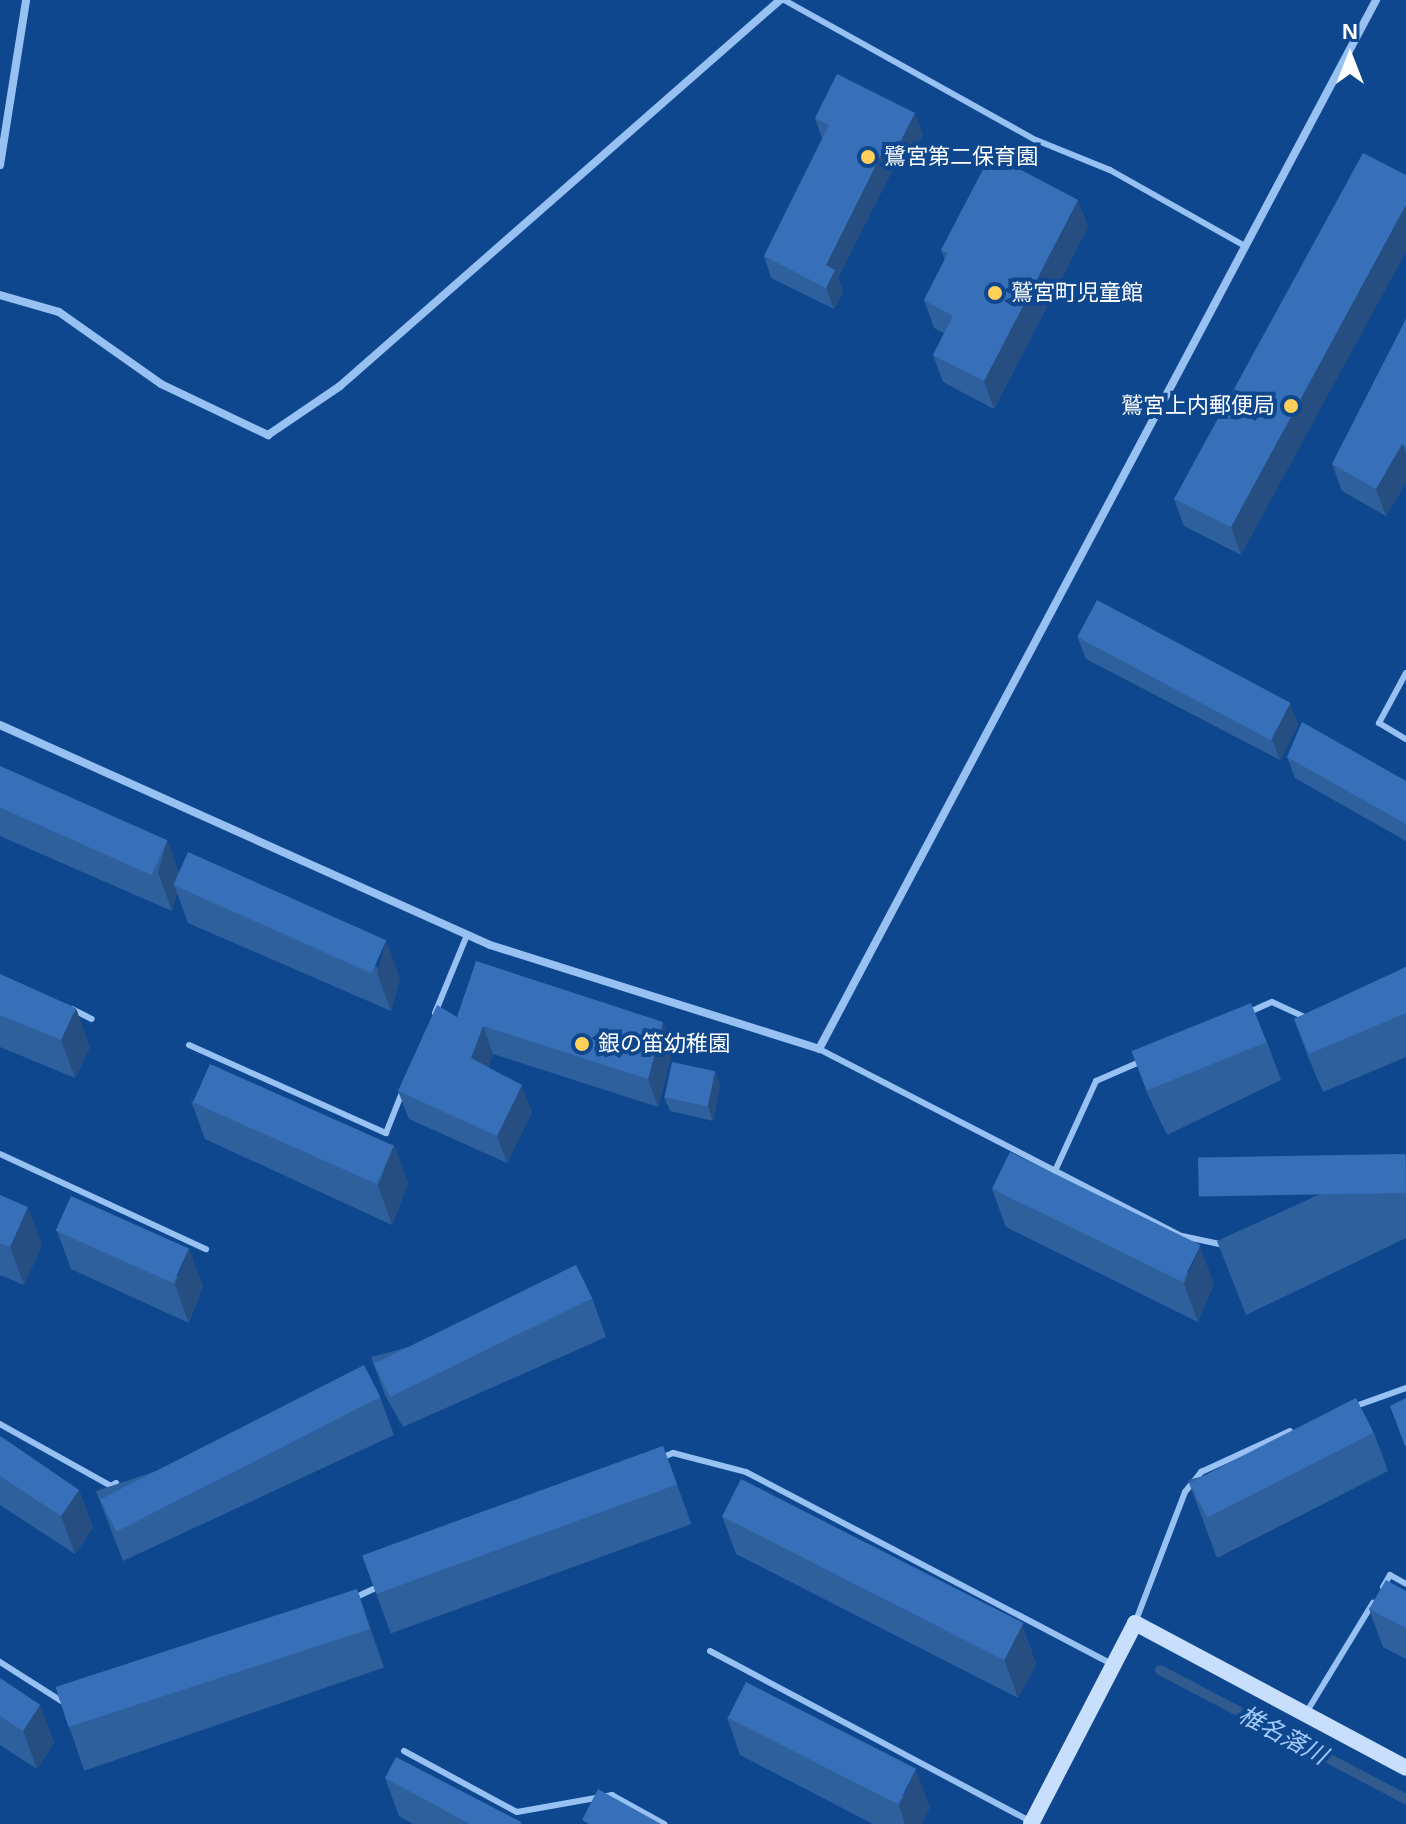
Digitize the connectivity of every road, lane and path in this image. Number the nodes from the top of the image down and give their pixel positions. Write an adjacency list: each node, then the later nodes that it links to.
1 (26, 0): 4 (street)
2 (782, 0): 5 (lane); 6 (street)
3 (1376, 0): 5 (street)
4 (0, 165)
5 (1243, 245): 17 (street)
6 (0, 295)
7 (1406, 673): 9 (lane)
8 (0, 725): 10 (street)
9 (1406, 739)
10 (467, 935): 14 (lane); 17 (street)
11 (65, 1006): 13 (lane)
12 (1323, 1013): 15 (lane)
13 (92, 1019)
14 (432, 1019)
15 (1231, 1020)
16 (189, 1045): 19 (lane)
17 (819, 1049): 21 (lane)
18 (1150, 1057): 21 (lane)
19 (409, 1076)
20 (0, 1154): 23 (lane)
21 (1055, 1171): 22 (lane)
22 (1236, 1240)
23 (206, 1249)
24 (1406, 1388): 25 (lane)
25 (1336, 1414)
26 (0, 1424): 29 (lane)
27 (1294, 1429): 33 (lane)
28 (644, 1466): 36 (lane)
29 (125, 1479)
30 (388, 1583): 32 (lane)
31 (1406, 1584): 38 (lane)
32 (345, 1602)
33 (1135, 1623): 36 (street); 38 (street)
34 (710, 1651): 41 (lane)
35 (0, 1662): 37 (lane)
36 (1113, 1665): 41 (street)
37 (116, 1706)
38 (1306, 1713): 40 (street)
39 (404, 1751): 42 (lane)
40 (1406, 1768)
41 (1032, 1823)
42 (664, 1824)

